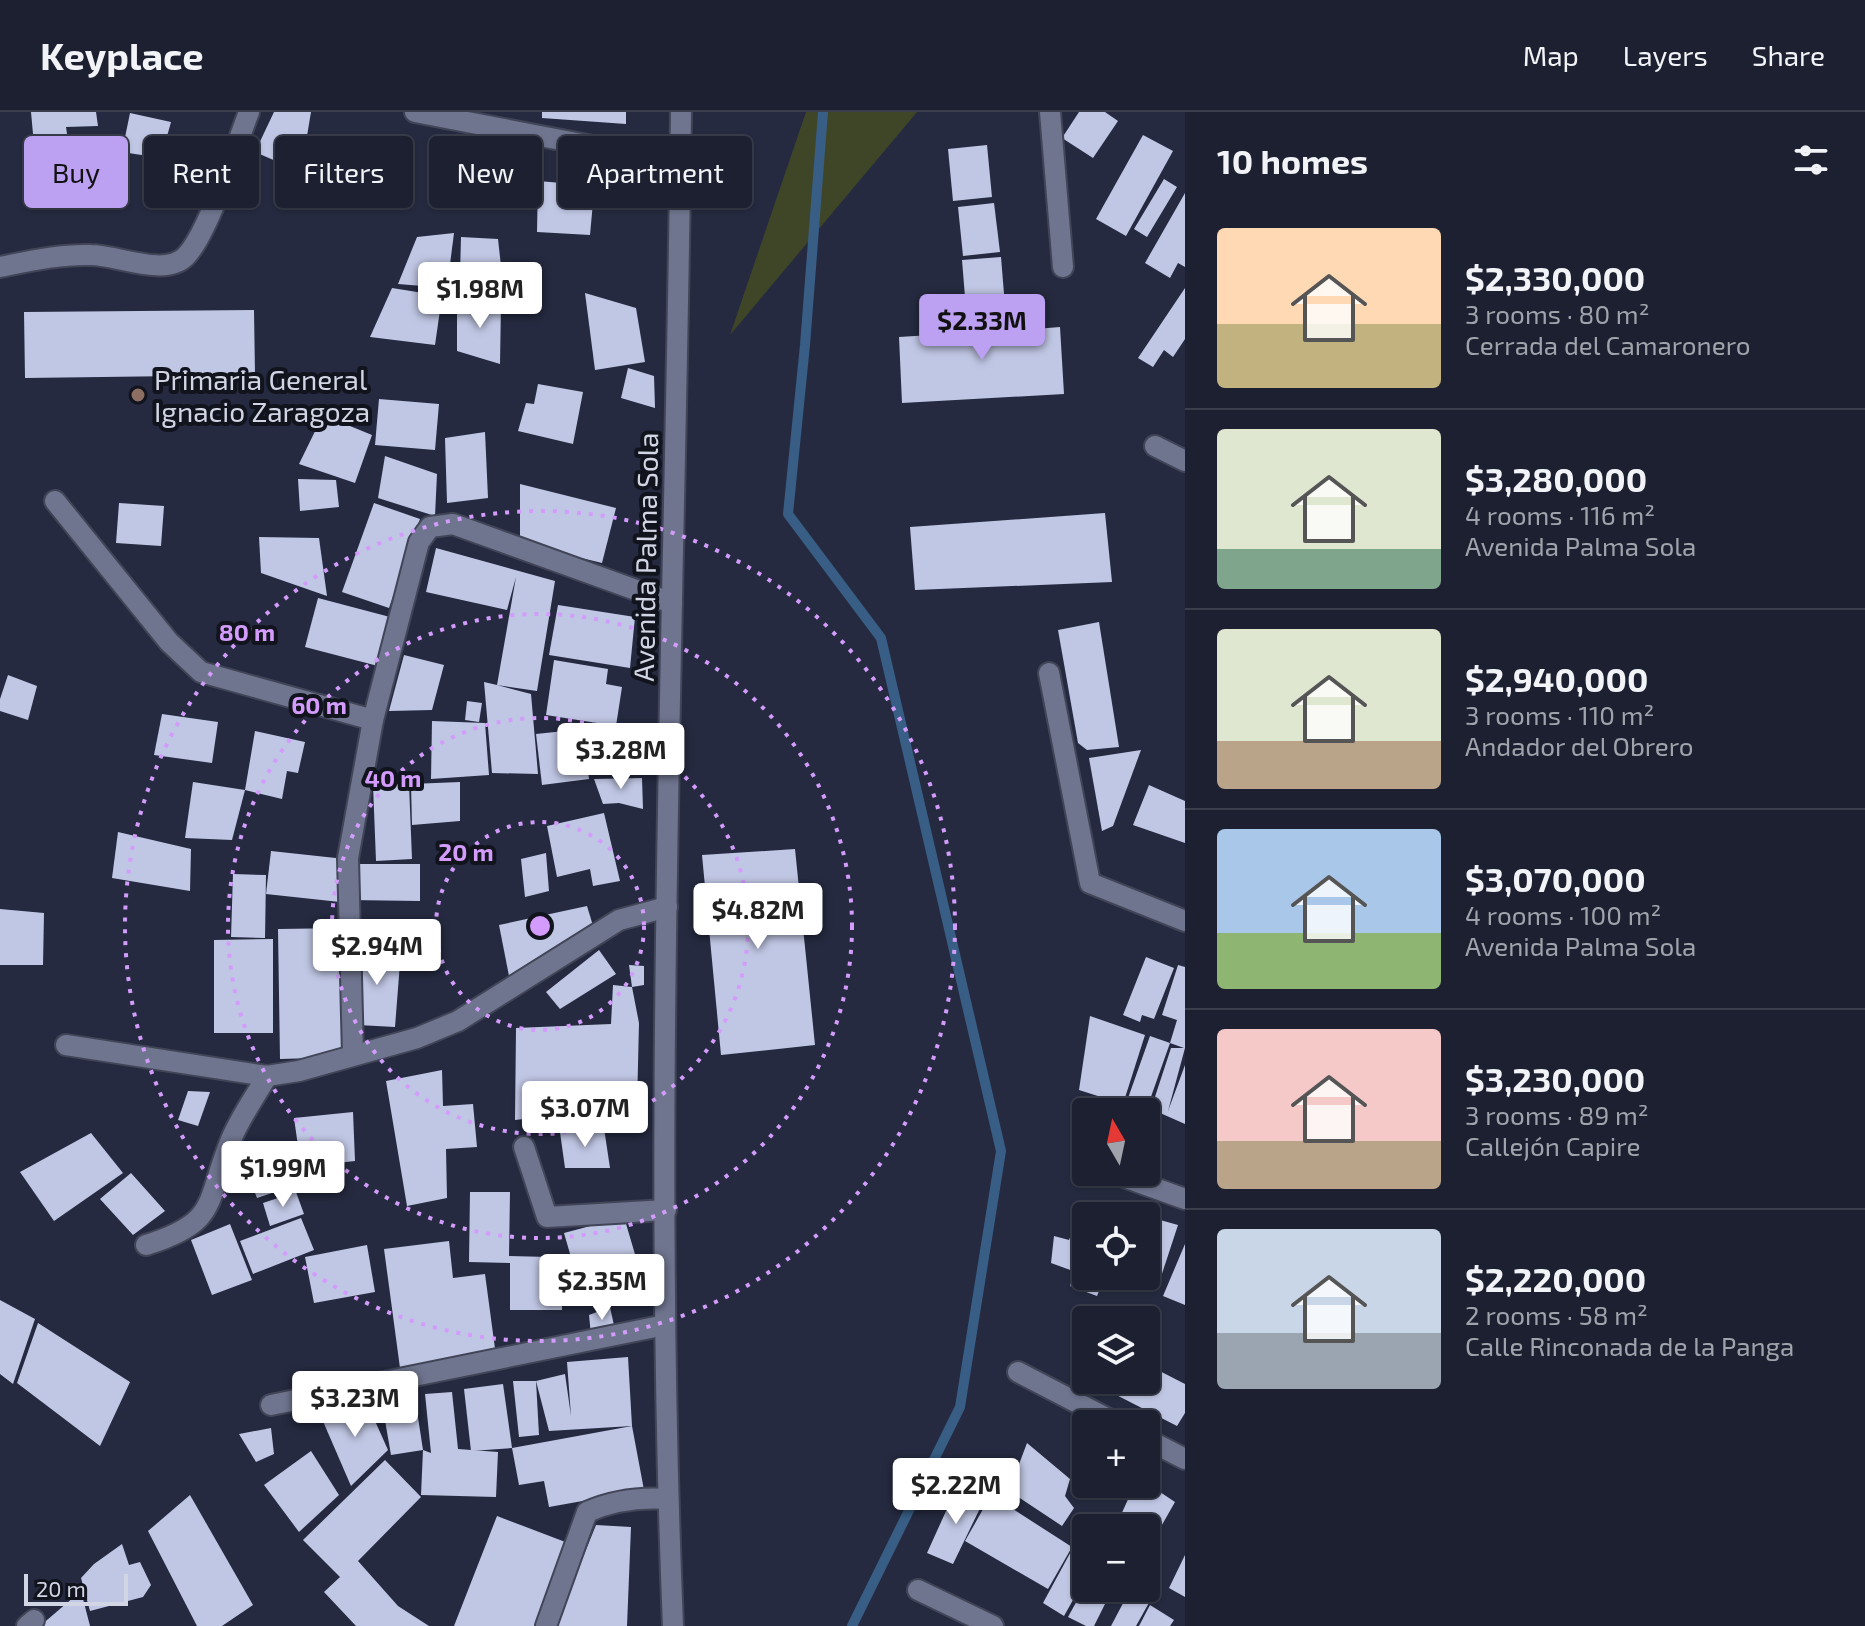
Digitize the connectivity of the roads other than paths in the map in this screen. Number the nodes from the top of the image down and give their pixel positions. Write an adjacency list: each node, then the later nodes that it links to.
1 (249, 112): 8 (street)
2 (417, 112): 6 (street)
3 (681, 112): 5 (street, Avenida Palma Sola)
4 (1050, 112): 9 (street)
5 (681, 136)
6 (558, 139)
7 (680, 208): 13 (street, Avenida Palma Sola)
8 (0, 267)
9 (1063, 267)
10 (1155, 446): 11 (street)
11 (1185, 461)
12 (55, 501): 15 (street)
13 (672, 603): 15 (street); 16 (street, Avenida Palma Sola)
14 (1049, 673): 17 (street)
15 (373, 720): 19 (street)
16 (667, 907): 19 (street); 24 (street, Avenida Palma Sola)
17 (1185, 921)
18 (66, 1045): 20 (street)
19 (353, 1055): 20 (street)
20 (267, 1076): 25 (street)
21 (524, 1147): 24 (street)
22 (1149, 1186): 23 (street)
23 (1185, 1199)
24 (666, 1210): 26 (street, Avenida Palma Sola)
25 (146, 1245)
26 (665, 1325): 28 (street); 32 (street, Avenida Palma Sola)
27 (1018, 1372): 29 (street)
28 (271, 1405)
29 (1091, 1410)
30 (1160, 1446): 31 (street)
31 (1185, 1459)
32 (668, 1499): 34 (street); 35 (street, Avenida Palma Sola)
33 (918, 1590): 36 (street)
34 (546, 1626)
35 (673, 1626)
36 (993, 1626)

